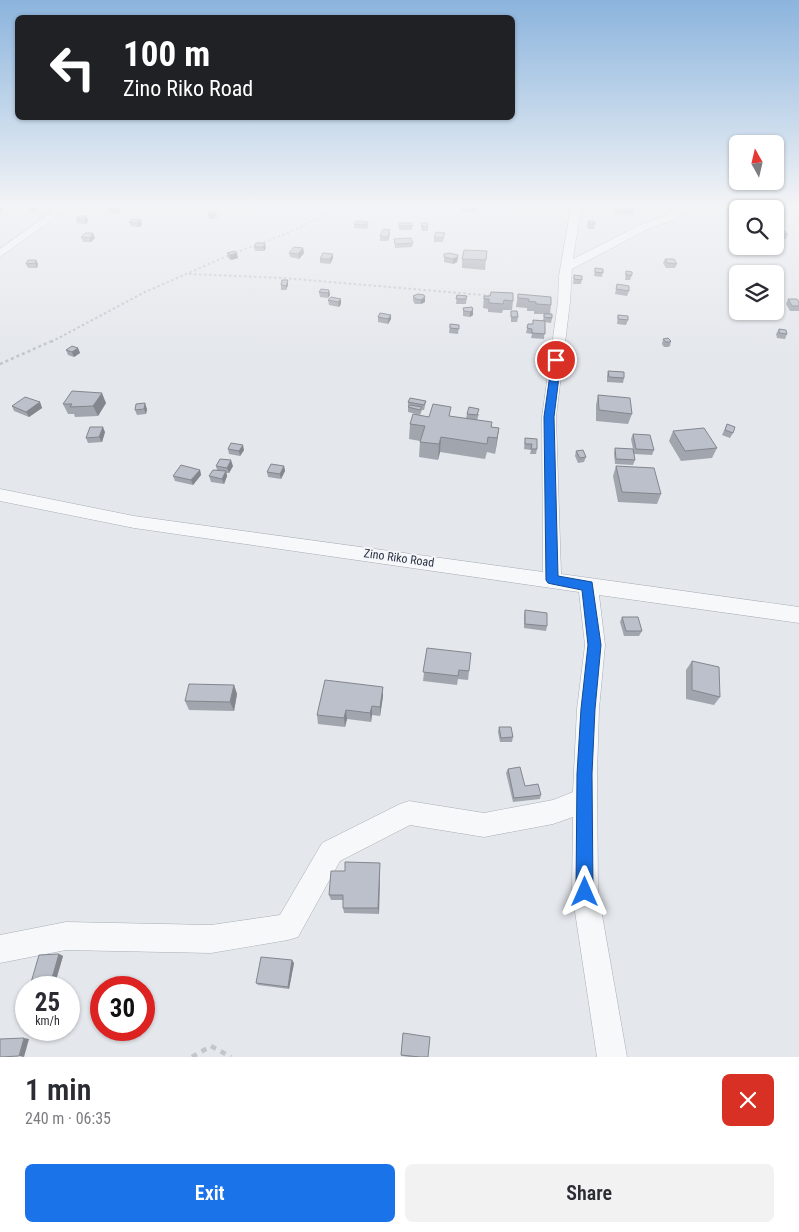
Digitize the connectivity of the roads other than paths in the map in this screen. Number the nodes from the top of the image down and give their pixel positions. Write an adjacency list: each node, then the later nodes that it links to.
1 (569, 256): 3 (street)
2 (588, 256): 3 (street)
3 (567, 267): 5 (street)
4 (0, 496): 5 (street, Zino Riko Road)
5 (552, 580): 6 (street, Zino Riko Road)
6 (588, 586): 7 (street, Zino Riko Road); 8 (street)
7 (799, 615)
8 (585, 800): 9 (street); 10 (street)
9 (0, 949)
10 (612, 1057)

